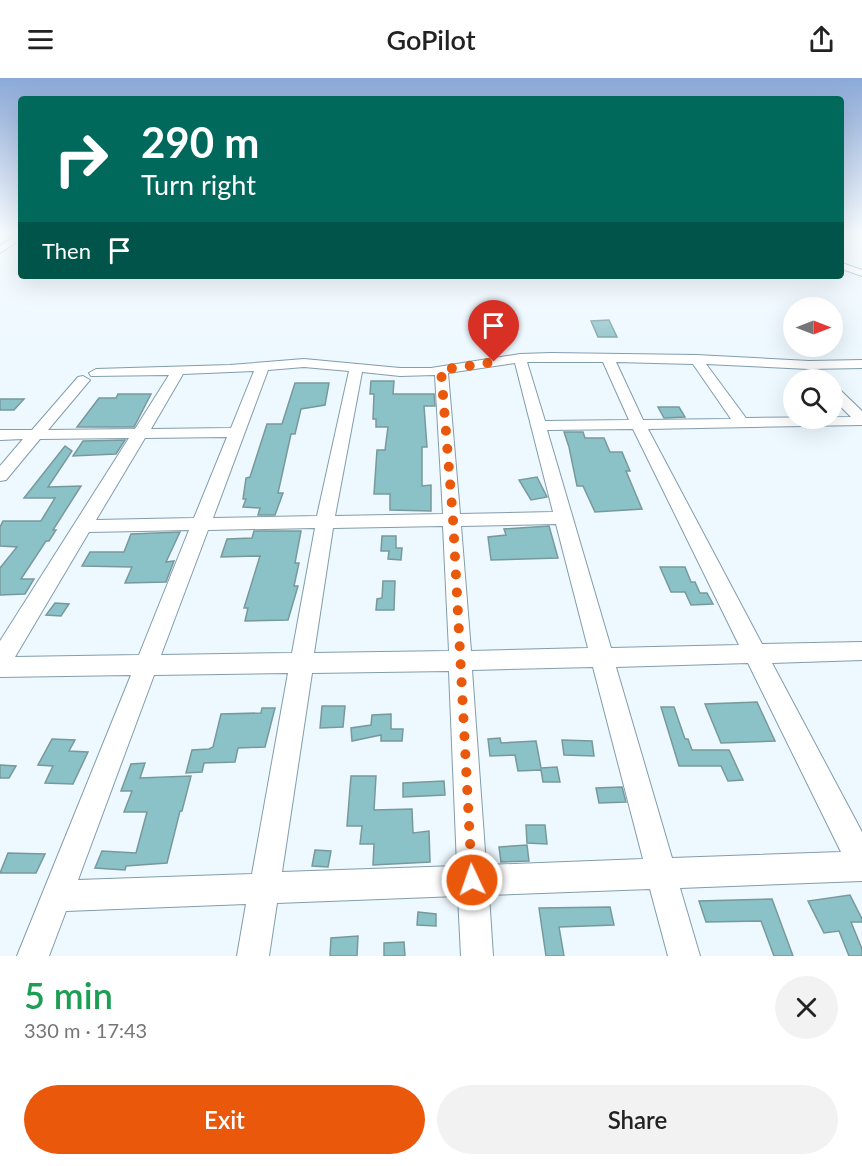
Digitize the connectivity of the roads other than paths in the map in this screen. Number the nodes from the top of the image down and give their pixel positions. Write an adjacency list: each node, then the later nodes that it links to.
1 (607, 357): 2 (street); 3 (street); 15 (street)
2 (520, 358): 10 (street); 16 (street)
3 (696, 359): 6 (street); 14 (street)
4 (856, 364): 6 (street); 11 (street)
5 (263, 365): 7 (street); 9 (street); 17 (street)
6 (808, 365): 8 (street)
7 (356, 368): 10 (street); 25 (street)
8 (812, 369)
9 (179, 370): 18 (street); 19 (street)
10 (441, 370): 24 (street)
11 (862, 375)
12 (843, 403): 13 (street)
13 (858, 421): 14 (street); 21 (street)
14 (742, 423): 15 (street)
15 (639, 424): 16 (street); 29 (street)
16 (537, 426): 23 (street)
17 (237, 432): 19 (street); 26 (street)
18 (35, 434): 19 (street); 20 (street); 22 (street)
19 (138, 434): 27 (street)
20 (0, 435)
21 (862, 435)
22 (0, 476)
23 (564, 518): 24 (street); 30 (street)
24 (453, 519): 25 (street); 32 (street)
25 (325, 521): 26 (street); 33 (street)
26 (202, 524): 27 (street); 34 (street)
27 (83, 526): 31 (street)
28 (862, 651): 29 (street)
29 (755, 653): 30 (street); 36 (street)
30 (603, 657): 32 (street); 37 (street)
31 (0, 661)
32 (459, 661): 33 (street); 38 (street)
33 (301, 663): 34 (street); 39 (street)
34 (147, 665): 35 (street); 40 (street)
35 (0, 667)
36 (862, 864): 37 (street)
37 (661, 874): 38 (street); 44 (street)
38 (472, 880): 39 (street); 43 (street)
39 (265, 887): 40 (street); 42 (street)
40 (56, 896): 41 (street)
41 (33, 956)
42 (253, 956)
43 (477, 956)
44 (684, 956)

